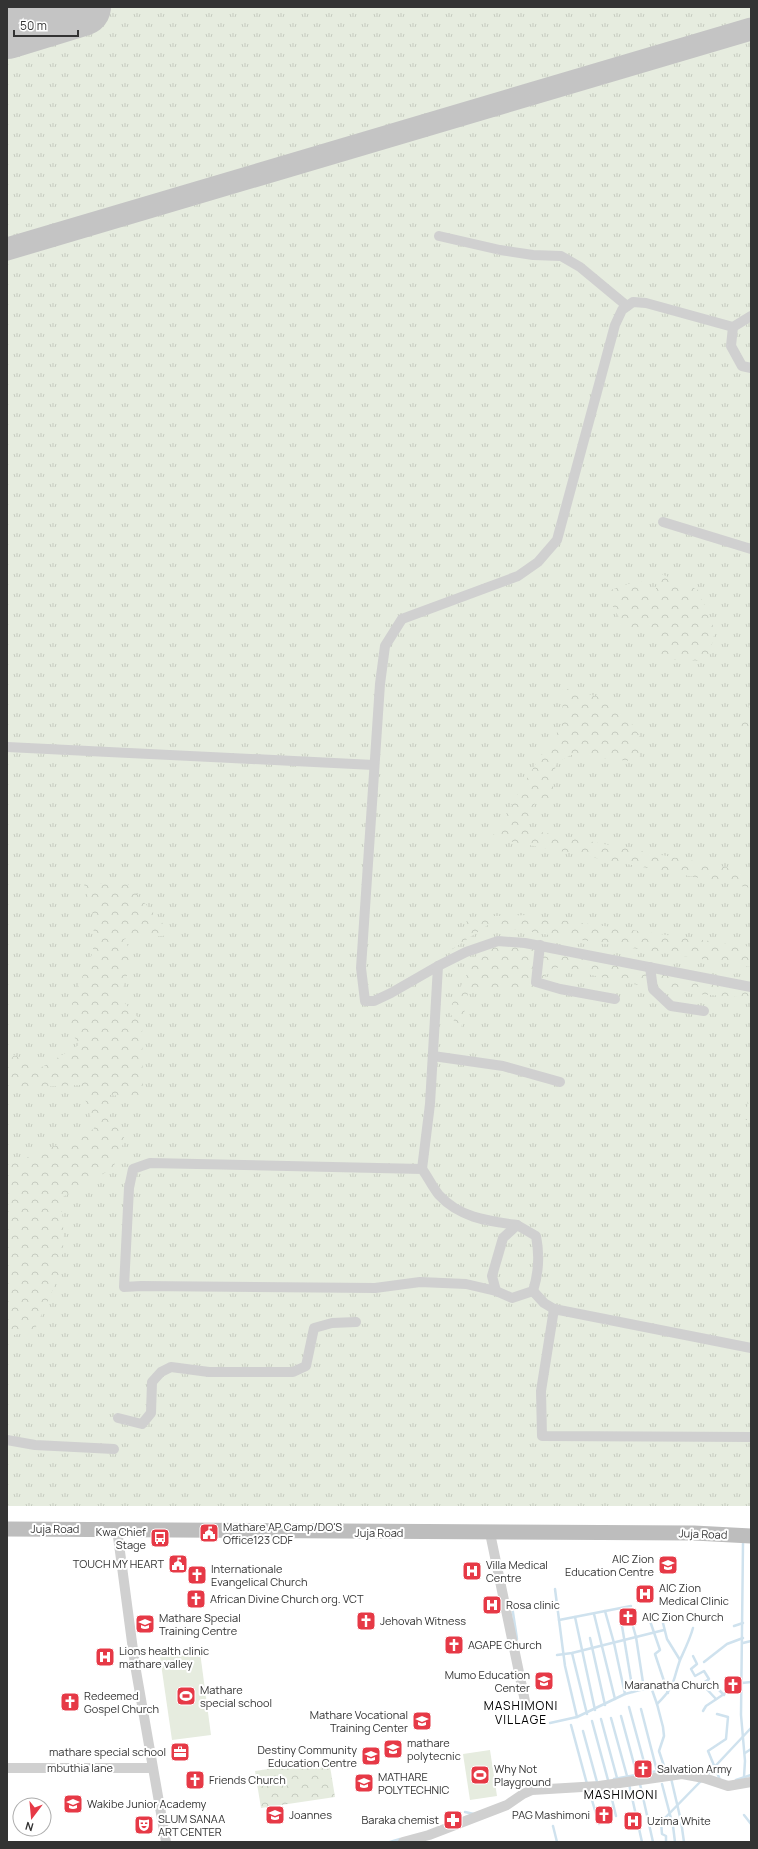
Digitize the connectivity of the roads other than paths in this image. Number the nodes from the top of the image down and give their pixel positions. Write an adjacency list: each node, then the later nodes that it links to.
1 (439, 236): 2 (street)
2 (627, 306): 4 (street); 9 (street)
3 (751, 316): 4 (street)
4 (733, 327): 5 (street)
5 (751, 368)
6 (663, 522): 7 (street)
7 (751, 549)
8 (7, 747): 9 (street)
9 (374, 765): 11 (street)
10 (540, 946): 11 (street); 12 (street); 14 (street)
11 (438, 966): 16 (street)
12 (650, 967): 13 (street); 15 (street)
13 (751, 987)
14 (615, 999)
15 (704, 1011)
16 (433, 1056): 17 (street); 18 (street)
17 (560, 1082)
18 (422, 1169): 19 (street); 20 (street)
19 (516, 1225): 20 (street); 21 (street)
20 (496, 1291): 21 (street)
21 (533, 1291): 22 (street)
22 (554, 1308): 24 (street); 26 (street)
23 (356, 1322): 25 (street)
24 (751, 1348)
25 (118, 1418)
26 (751, 1437)
27 (7, 1440): 28 (street)
28 (114, 1449)
29 (7, 1529): 30 (main road, Juja Road)
30 (117, 1529): 31 (main road, Juja Road); 35 (street)
31 (490, 1533): 32 (main road, Juja Road); 33 (street)
32 (751, 1536)
33 (526, 1706)
34 (7, 1768): 35 (street, mbuthia lane)
35 (152, 1768): 37 (street)
36 (751, 1782): 38 (street)
37 (166, 1842)
38 (404, 1842)

